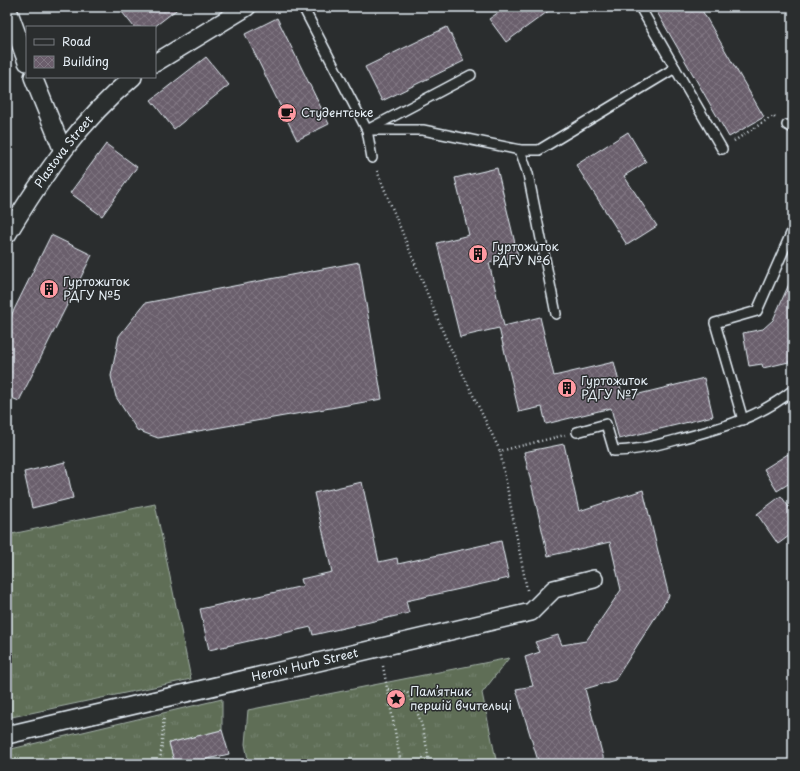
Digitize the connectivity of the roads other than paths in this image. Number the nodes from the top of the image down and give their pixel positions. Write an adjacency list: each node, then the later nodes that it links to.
1 (7, 7): 5 (street)
2 (247, 7): 6 (street)
3 (304, 7): 11 (lane)
4 (640, 7): 7 (lane)
5 (26, 59)
6 (156, 62)
7 (675, 68): 12 (lane); 13 (lane)
8 (471, 75): 11 (lane)
9 (33, 78): 14 (street)
10 (132, 78): 14 (street, Plastova Street)
11 (367, 130): 13 (lane); 15 (lane)
12 (722, 149)
13 (520, 150): 18 (lane)
14 (63, 151): 17 (street, Plastova Street)
15 (372, 158)
16 (793, 229): 20 (lane)
17 (7, 235)
18 (556, 314)
19 (793, 390): 20 (lane)
20 (743, 420): 21 (lane)
21 (577, 432)
22 (594, 579): 23 (street, Heroiv Hurb Street)
23 (7, 735)

